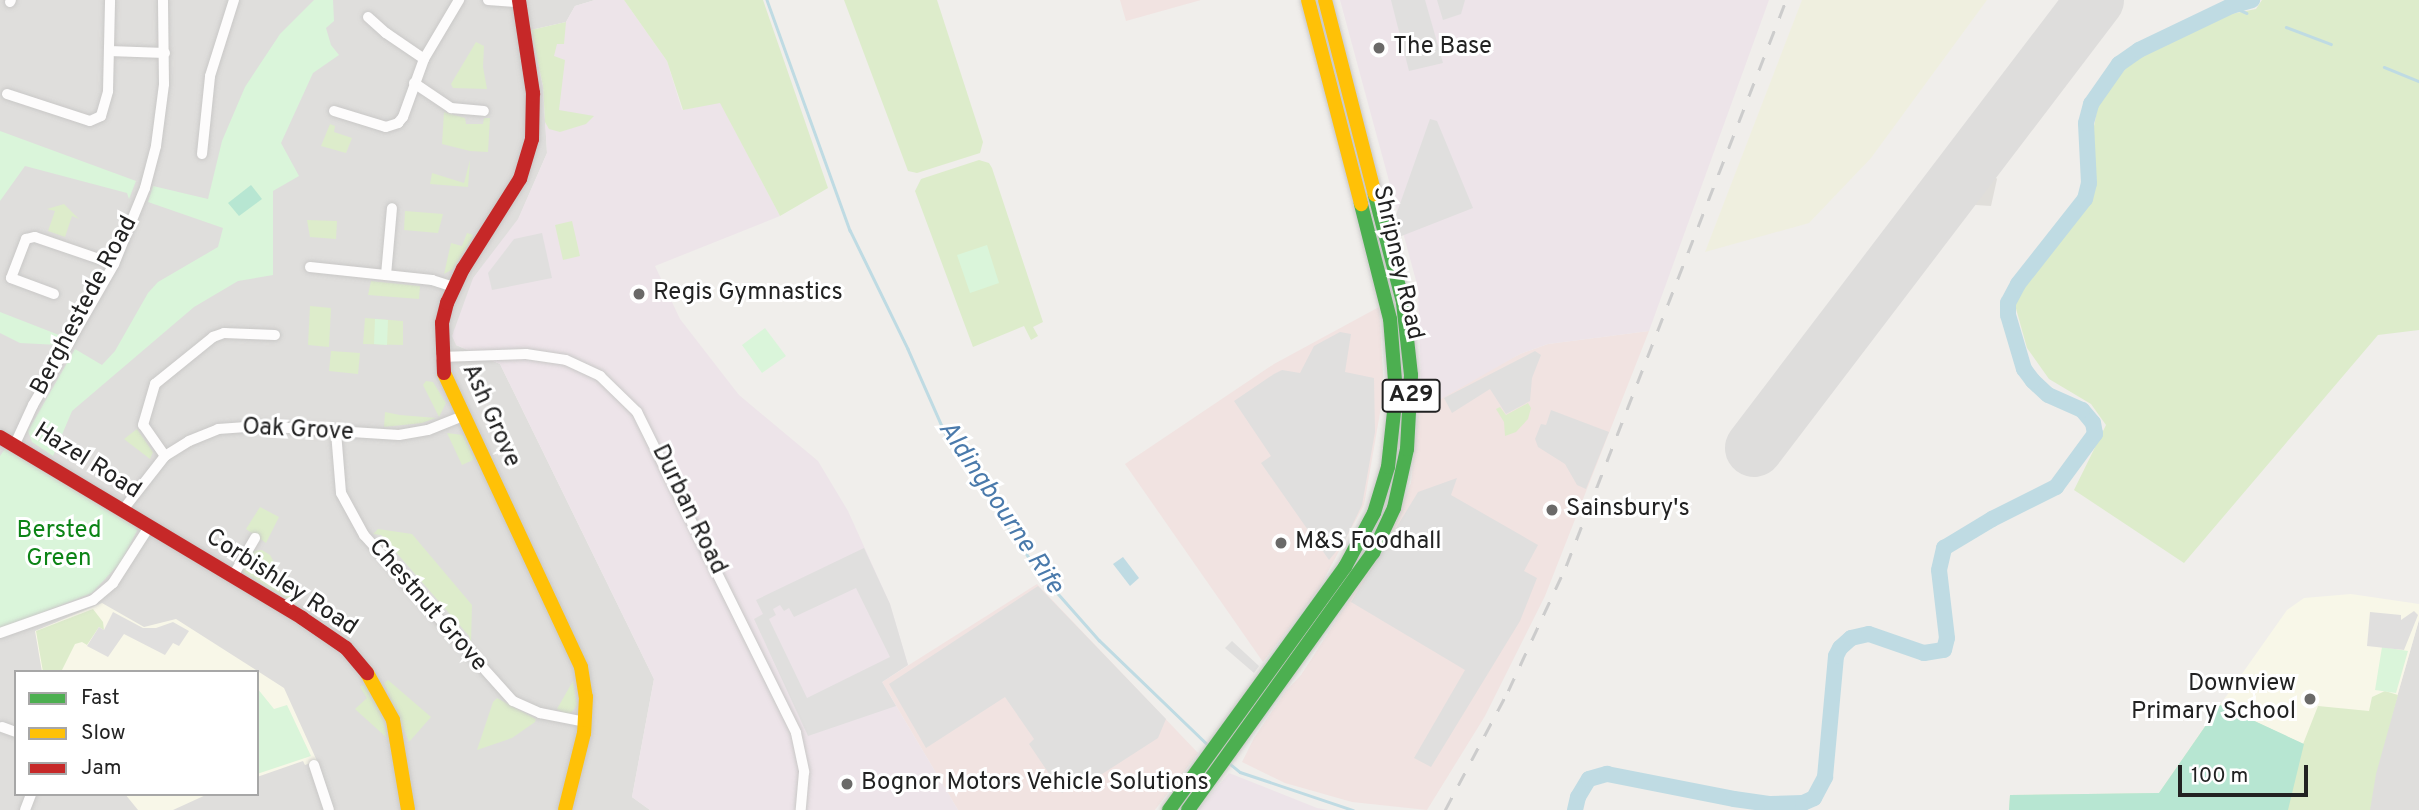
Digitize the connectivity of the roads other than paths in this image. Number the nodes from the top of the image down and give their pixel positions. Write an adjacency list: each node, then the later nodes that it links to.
1 (110, 0): 10 (street)
2 (163, 0): 11 (street, Berghestede Road)
3 (234, 0): 17 (street)
4 (459, 0): 12 (street)
5 (488, 0): 8 (street)
6 (1308, 0): 43 (main road, Shripney Road / A29)
7 (1325, 0): 44 (main road, Shripney Road / A29)
8 (519, 1): 22 (main road, Ash Grove)
9 (368, 16): 12 (street)
10 (109, 51): 11 (street); 14 (street)
11 (165, 52): 19 (street, Berghestede Road)
12 (424, 59): 13 (street)
13 (414, 83): 15 (street); 16 (street)
14 (8, 94)
15 (334, 111)
16 (484, 111)
17 (202, 154)
18 (392, 208): 21 (street)
19 (114, 264): 23 (street); 28 (street, Berghestede Road)
20 (310, 267): 21 (street)
21 (386, 275): 22 (street)
22 (454, 286): 25 (main road, Ash Grove)
23 (54, 294)
24 (275, 335): 29 (street)
25 (441, 357): 26 (main road, Ash Grove); 42 (street, Durban Road)
26 (463, 416): 27 (street, Oak Grove); 35 (main road, Ash Grove)
27 (336, 432): 29 (street, Oak Grove); 35 (street, Chestnut Grove)
28 (5, 441): 30 (main road, Hazel Road)
29 (165, 456): 30 (street, Oak Grove)
30 (122, 511): 31 (main road, Hazel Road)
31 (149, 527): 33 (main road, Corbishley Road); 34 (street)
32 (255, 538): 33 (street)
33 (233, 576): 40 (main road, Corbishley Road)
34 (0, 633)
35 (586, 722): 41 (main road, Ash Grove)
36 (2, 727): 37 (street)
37 (14, 731)
38 (314, 765): 39 (street)
39 (329, 810)
40 (408, 810)
41 (565, 810)
42 (801, 810)
43 (1169, 810)
44 (1188, 810)

